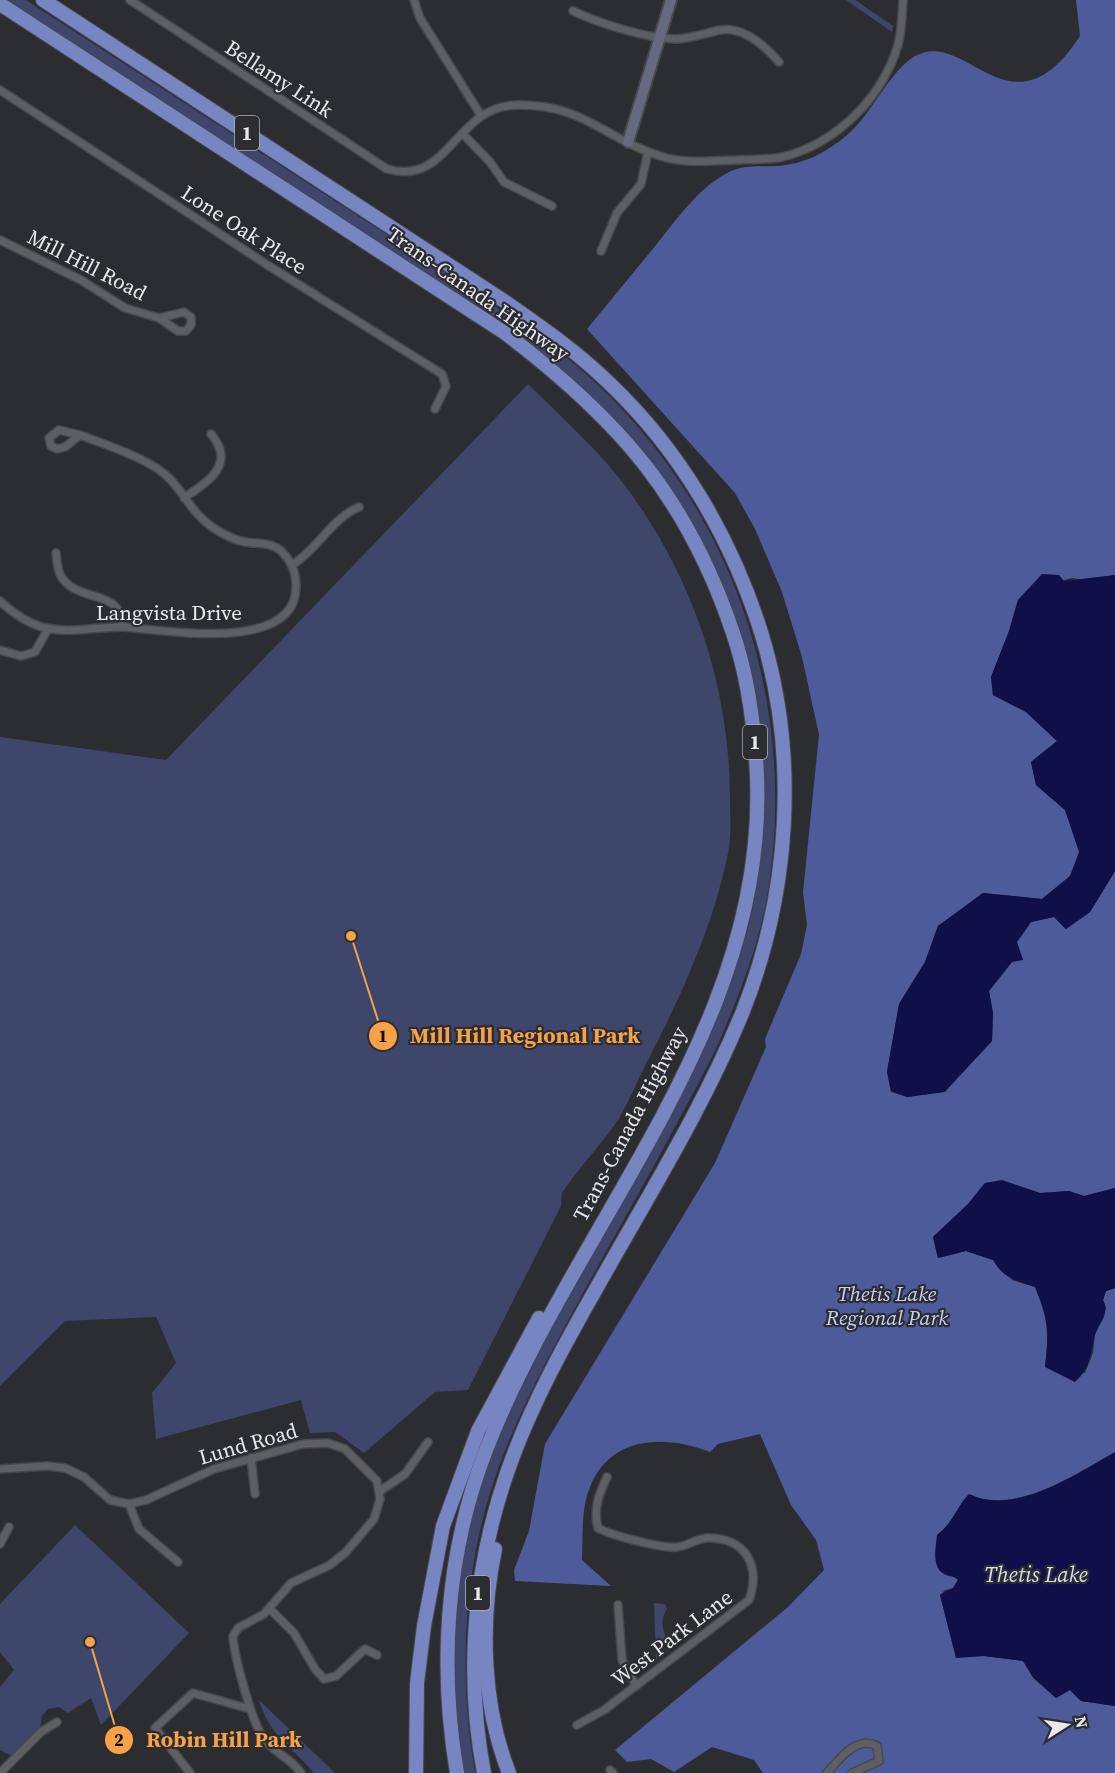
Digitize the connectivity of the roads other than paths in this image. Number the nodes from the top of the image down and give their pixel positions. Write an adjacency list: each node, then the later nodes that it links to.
1 (44, 0): 31 (highway, Trans-Canada Highway / 1)
2 (130, 0): 12 (street, Bellamy Link)
3 (414, 0): 11 (street)
4 (671, 0): 8 (street)
5 (903, 0): 14 (street)
6 (0, 4): 30 (highway, Trans-Canada Highway / 1)
7 (573, 11): 8 (street)
8 (661, 36): 9 (street); 13 (street)
9 (779, 62)
10 (0, 90): 19 (street, Lone Oak Place)
11 (480, 114): 12 (street); 13 (street)
12 (463, 134): 15 (street)
13 (628, 141): 14 (street)
14 (648, 152): 17 (street)
15 (552, 206)
16 (0, 240): 18 (street, Mill Hill Road)
17 (602, 251)
18 (159, 318)
19 (435, 409)
20 (211, 434): 22 (street)
21 (80, 435): 22 (street)
22 (184, 498): 25 (street)
23 (359, 507): 25 (street)
24 (56, 553): 27 (street)
25 (292, 565): 27 (street, Langvista Drive)
26 (0, 601): 28 (street, Langvista Drive)
27 (123, 627): 28 (street, Langvista Drive)
28 (48, 629): 29 (street)
29 (0, 650)
30 (582, 1258): 52 (highway); 53 (highway, Trans-Canada Highway / 1)
31 (528, 1419): 54 (highway, Trans-Canada Highway / 1); 55 (highway)
32 (428, 1442): 36 (street)
33 (251, 1458): 36 (street, Lund Road); 37 (street); 38 (street, Lund Road)
34 (0, 1469): 38 (street)
35 (607, 1477): 45 (street, West Park Lane)
36 (380, 1491): 43 (street)
37 (255, 1494)
38 (129, 1504): 41 (street)
39 (9, 1527): 40 (street)
40 (0, 1544)
41 (178, 1562)
42 (618, 1605): 45 (street)
43 (270, 1609): 44 (street); 46 (street)
44 (377, 1655)
45 (636, 1686): 48 (street, West Park Lane)
46 (250, 1708): 50 (street); 51 (street)
47 (57, 1722): 49 (street)
48 (577, 1725)
49 (0, 1773)
50 (190, 1773)
51 (301, 1773)
52 (416, 1773)
53 (457, 1773)
54 (484, 1773)
55 (509, 1773)
56 (827, 1773): 57 (street)
57 (852, 1773)

